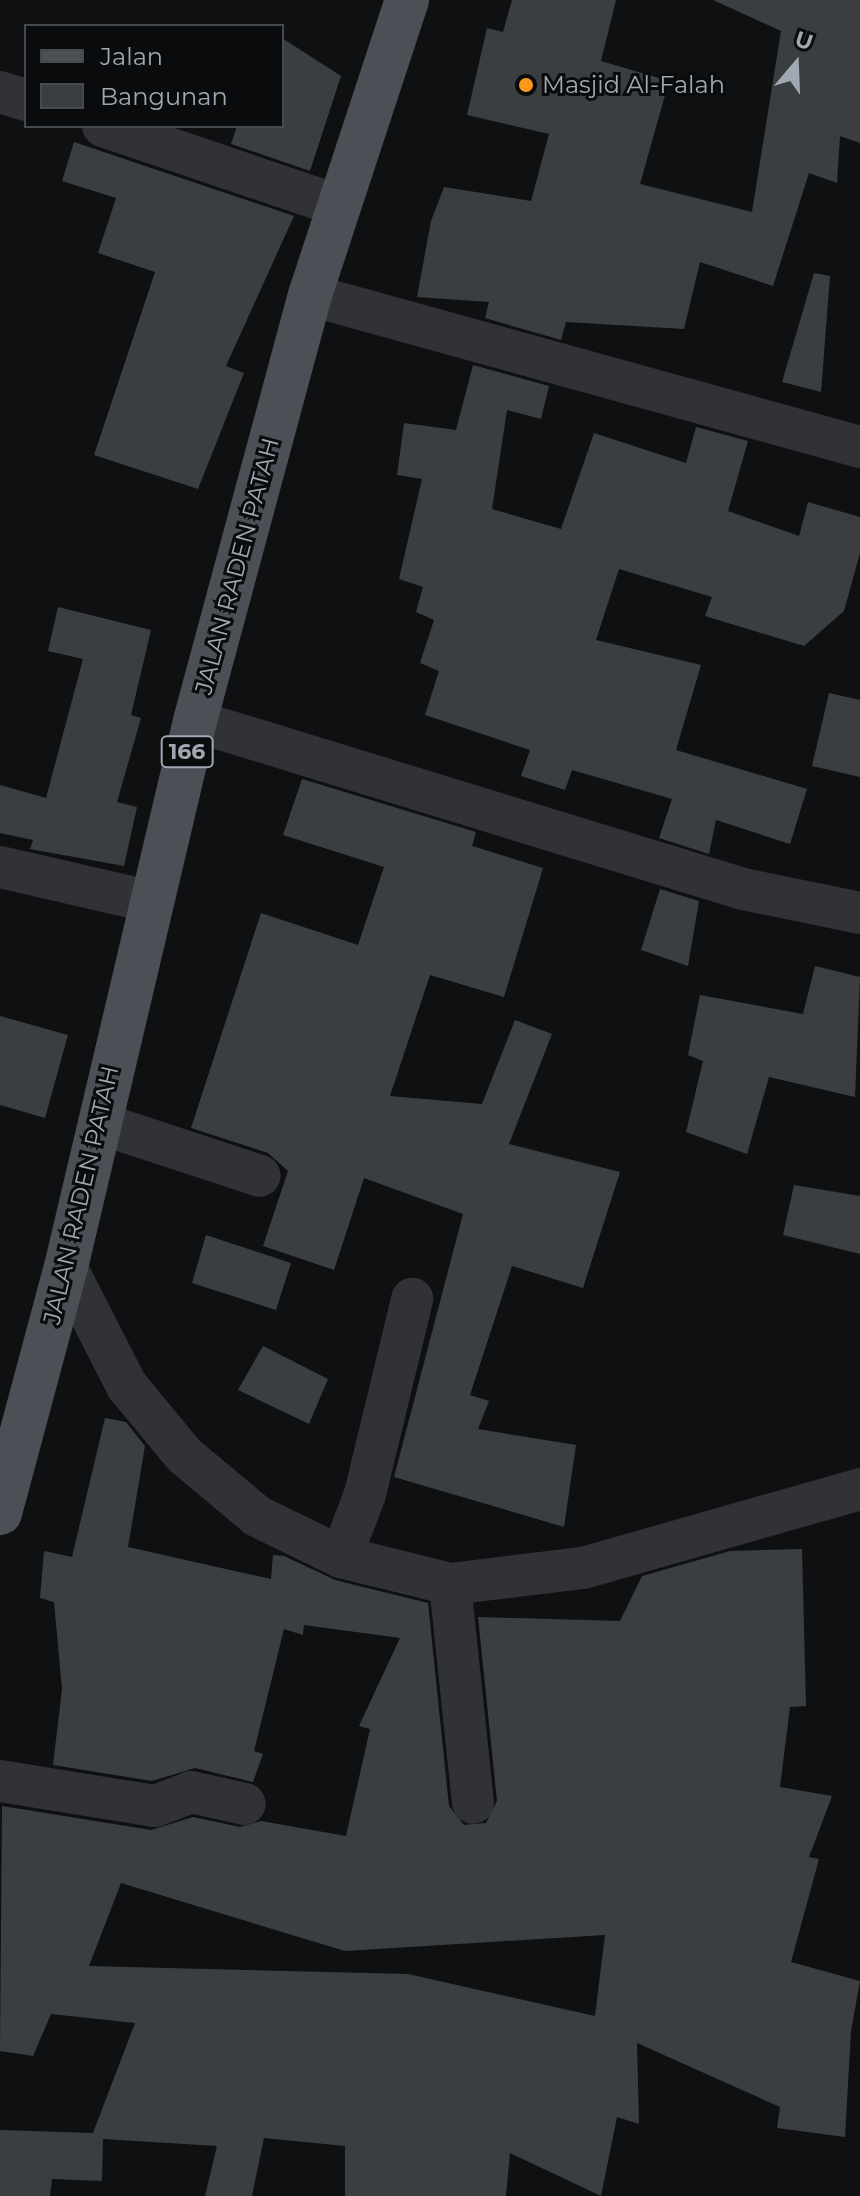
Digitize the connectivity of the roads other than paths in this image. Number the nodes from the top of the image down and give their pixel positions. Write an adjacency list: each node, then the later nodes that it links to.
1 (407, 0): 5 (main road, JALAN RADEN PATAH / 166)
2 (0, 92): 3 (street)
3 (24, 99)
4 (109, 128): 5 (street)
5 (339, 206): 6 (main road, JALAN RADEN PATAH / 166)
6 (323, 298): 7 (street); 8 (main road, JALAN RADEN PATAH / 166)
7 (860, 447)
8 (210, 725): 10 (main road, JALAN RADEN PATAH / 166); 11 (street)
9 (0, 867): 10 (street)
10 (149, 901): 12 (main road, JALAN RADEN PATAH / 166)
11 (860, 913)
12 (131, 1134): 13 (street); 14 (main road, JALAN RADEN PATAH / 166)
13 (260, 1176)
14 (66, 1267): 16 (main road, JALAN RADEN PATAH / 166); 18 (street)
15 (412, 1299): 18 (street)
16 (3, 1486)
17 (860, 1489): 19 (street)
18 (344, 1548): 19 (street)
19 (450, 1584): 21 (street)
20 (0, 1781): 22 (street)
21 (473, 1803)
22 (245, 1804)

